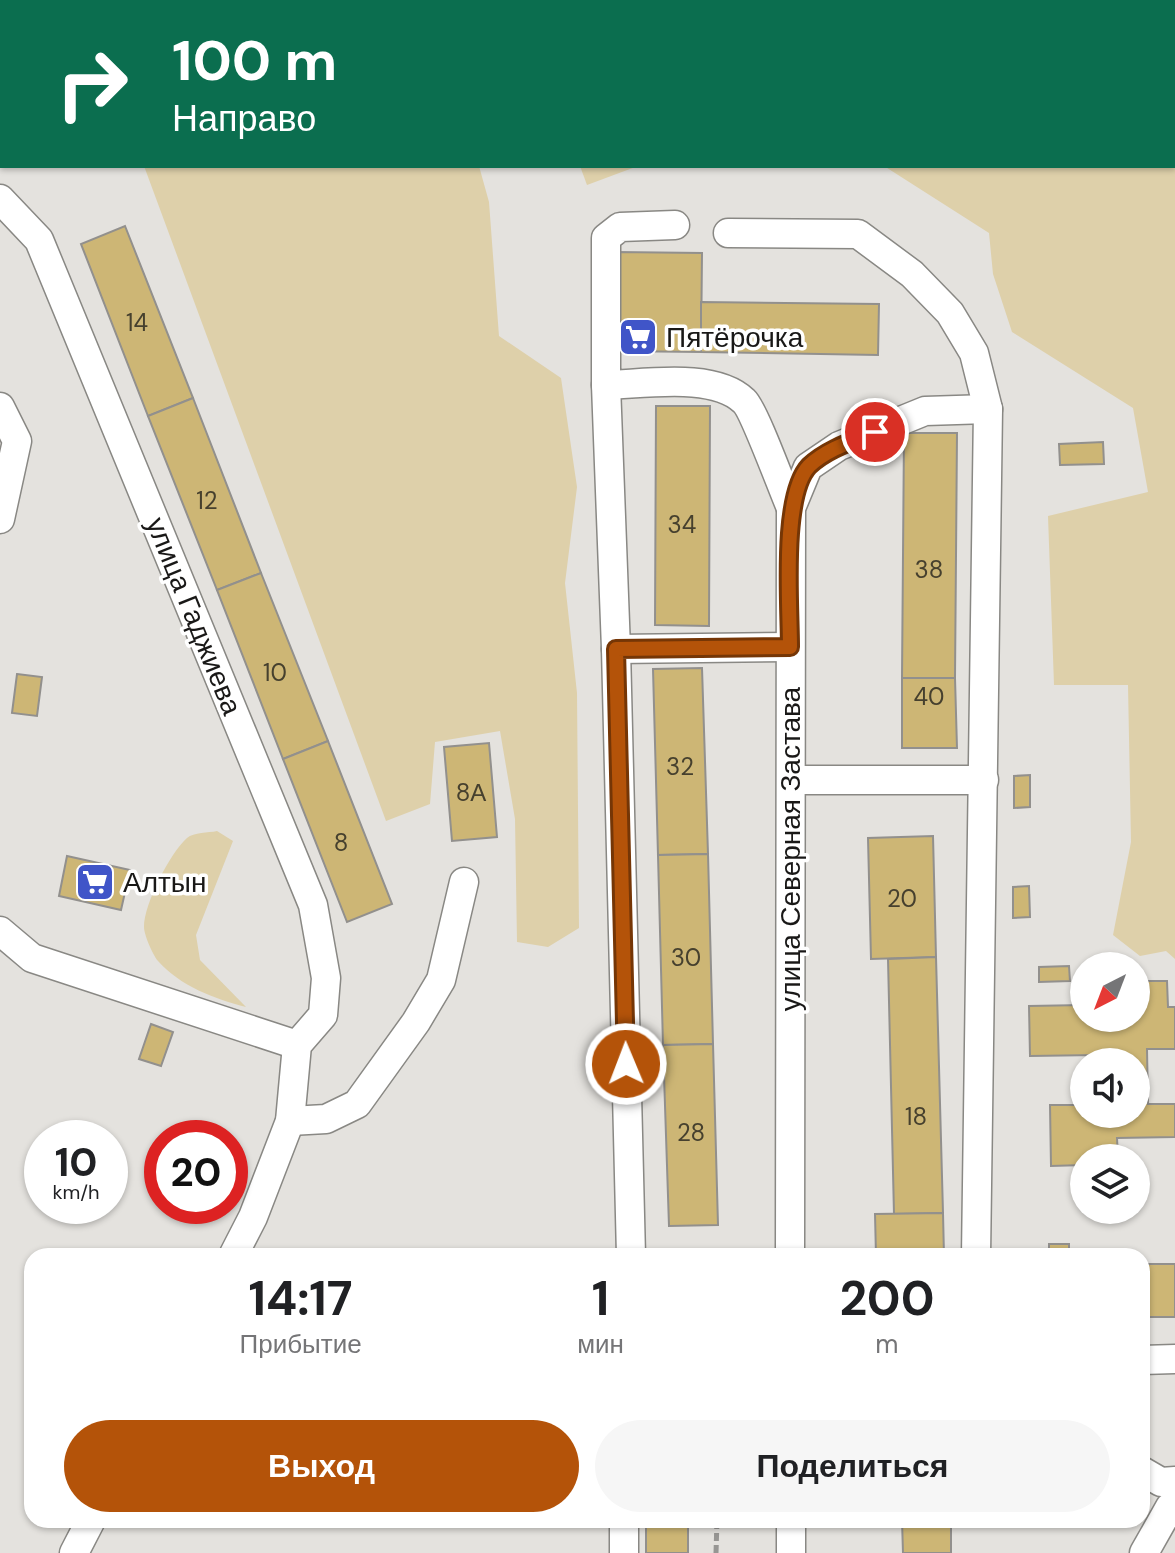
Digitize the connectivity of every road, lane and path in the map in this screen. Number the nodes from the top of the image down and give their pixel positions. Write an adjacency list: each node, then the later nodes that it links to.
1 (0, 199): 15 (street, улица Гаджиева)
2 (675, 225): 4 (street)
3 (728, 233): 6 (street)
4 (606, 385): 7 (street); 10 (street)
5 (0, 407): 8 (street)
6 (988, 409): 7 (street, улица Северная Застава); 12 (street)
7 (791, 508): 9 (street, улица Северная Застава)
8 (0, 519)
9 (790, 647): 10 (street); 11 (street, улица Северная Застава)
10 (616, 649): 18 (street)
11 (792, 780): 12 (street); 19 (street, улица Северная Застава)
12 (984, 780): 20 (street)
13 (464, 882): 16 (street)
14 (0, 931): 15 (street)
15 (297, 1045): 16 (street)
16 (290, 1121): 17 (street)
17 (237, 1248)
18 (631, 1248)
19 (790, 1248)
20 (976, 1248)
21 (1175, 1359): 22 (street)
22 (1150, 1360)
23 (1165, 1491): 32 (street)
24 (87, 1528): 28 (street)
25 (624, 1528): 29 (street)
26 (717, 1528): 30 (path)
27 (791, 1528): 31 (street)
28 (74, 1553)
29 (624, 1553)
30 (716, 1553)
31 (791, 1553)
32 (1144, 1553)

